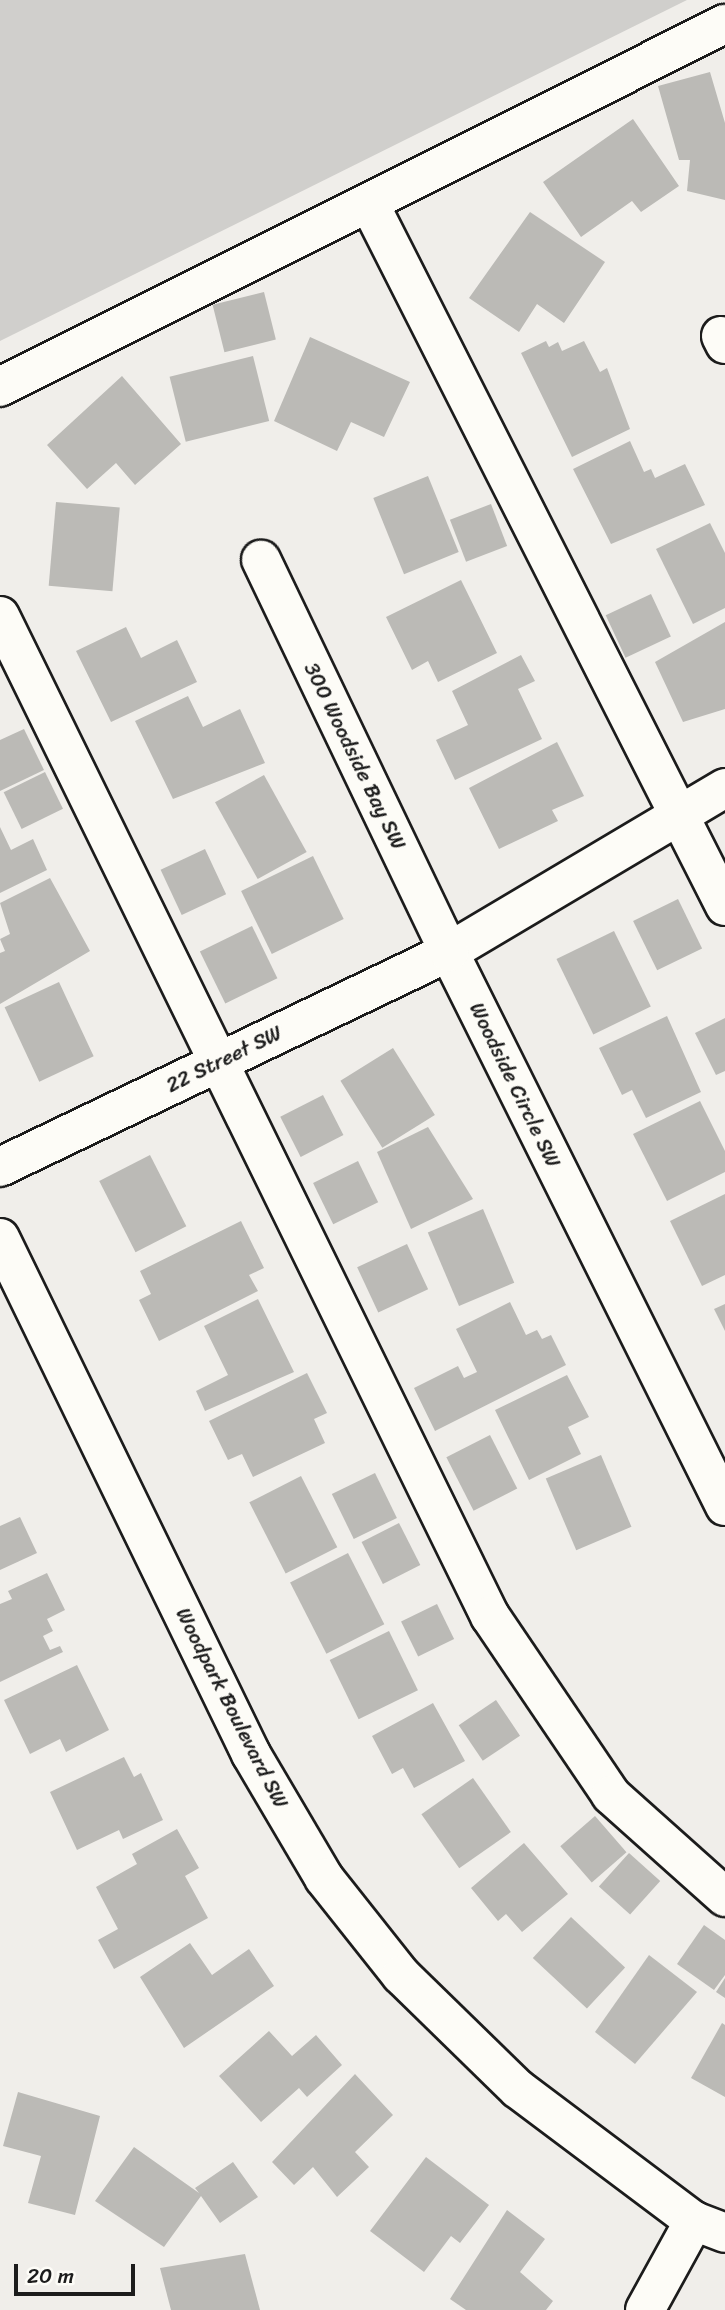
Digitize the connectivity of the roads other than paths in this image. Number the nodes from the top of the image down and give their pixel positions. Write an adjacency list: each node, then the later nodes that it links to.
1 (725, 24): 2 (street)
2 (369, 203): 3 (street); 7 (street)
3 (0, 387)
4 (261, 560): 9 (street, 300 Woodside Bay SW)
5 (0, 616): 10 (street)
6 (725, 788): 7 (street)
7 (681, 816): 8 (street); 9 (street)
8 (725, 906)
9 (449, 952): 10 (street, 22 Street SW); 13 (street, Woodside Circle SW)
10 (220, 1061): 11 (street, 22 Street SW); 14 (street)
11 (0, 1167)
12 (0, 1238): 15 (street, Woodpark Boulevard SW)
13 (725, 1506)
14 (725, 1897)
15 (709, 2227): 16 (street)
16 (645, 2310)

